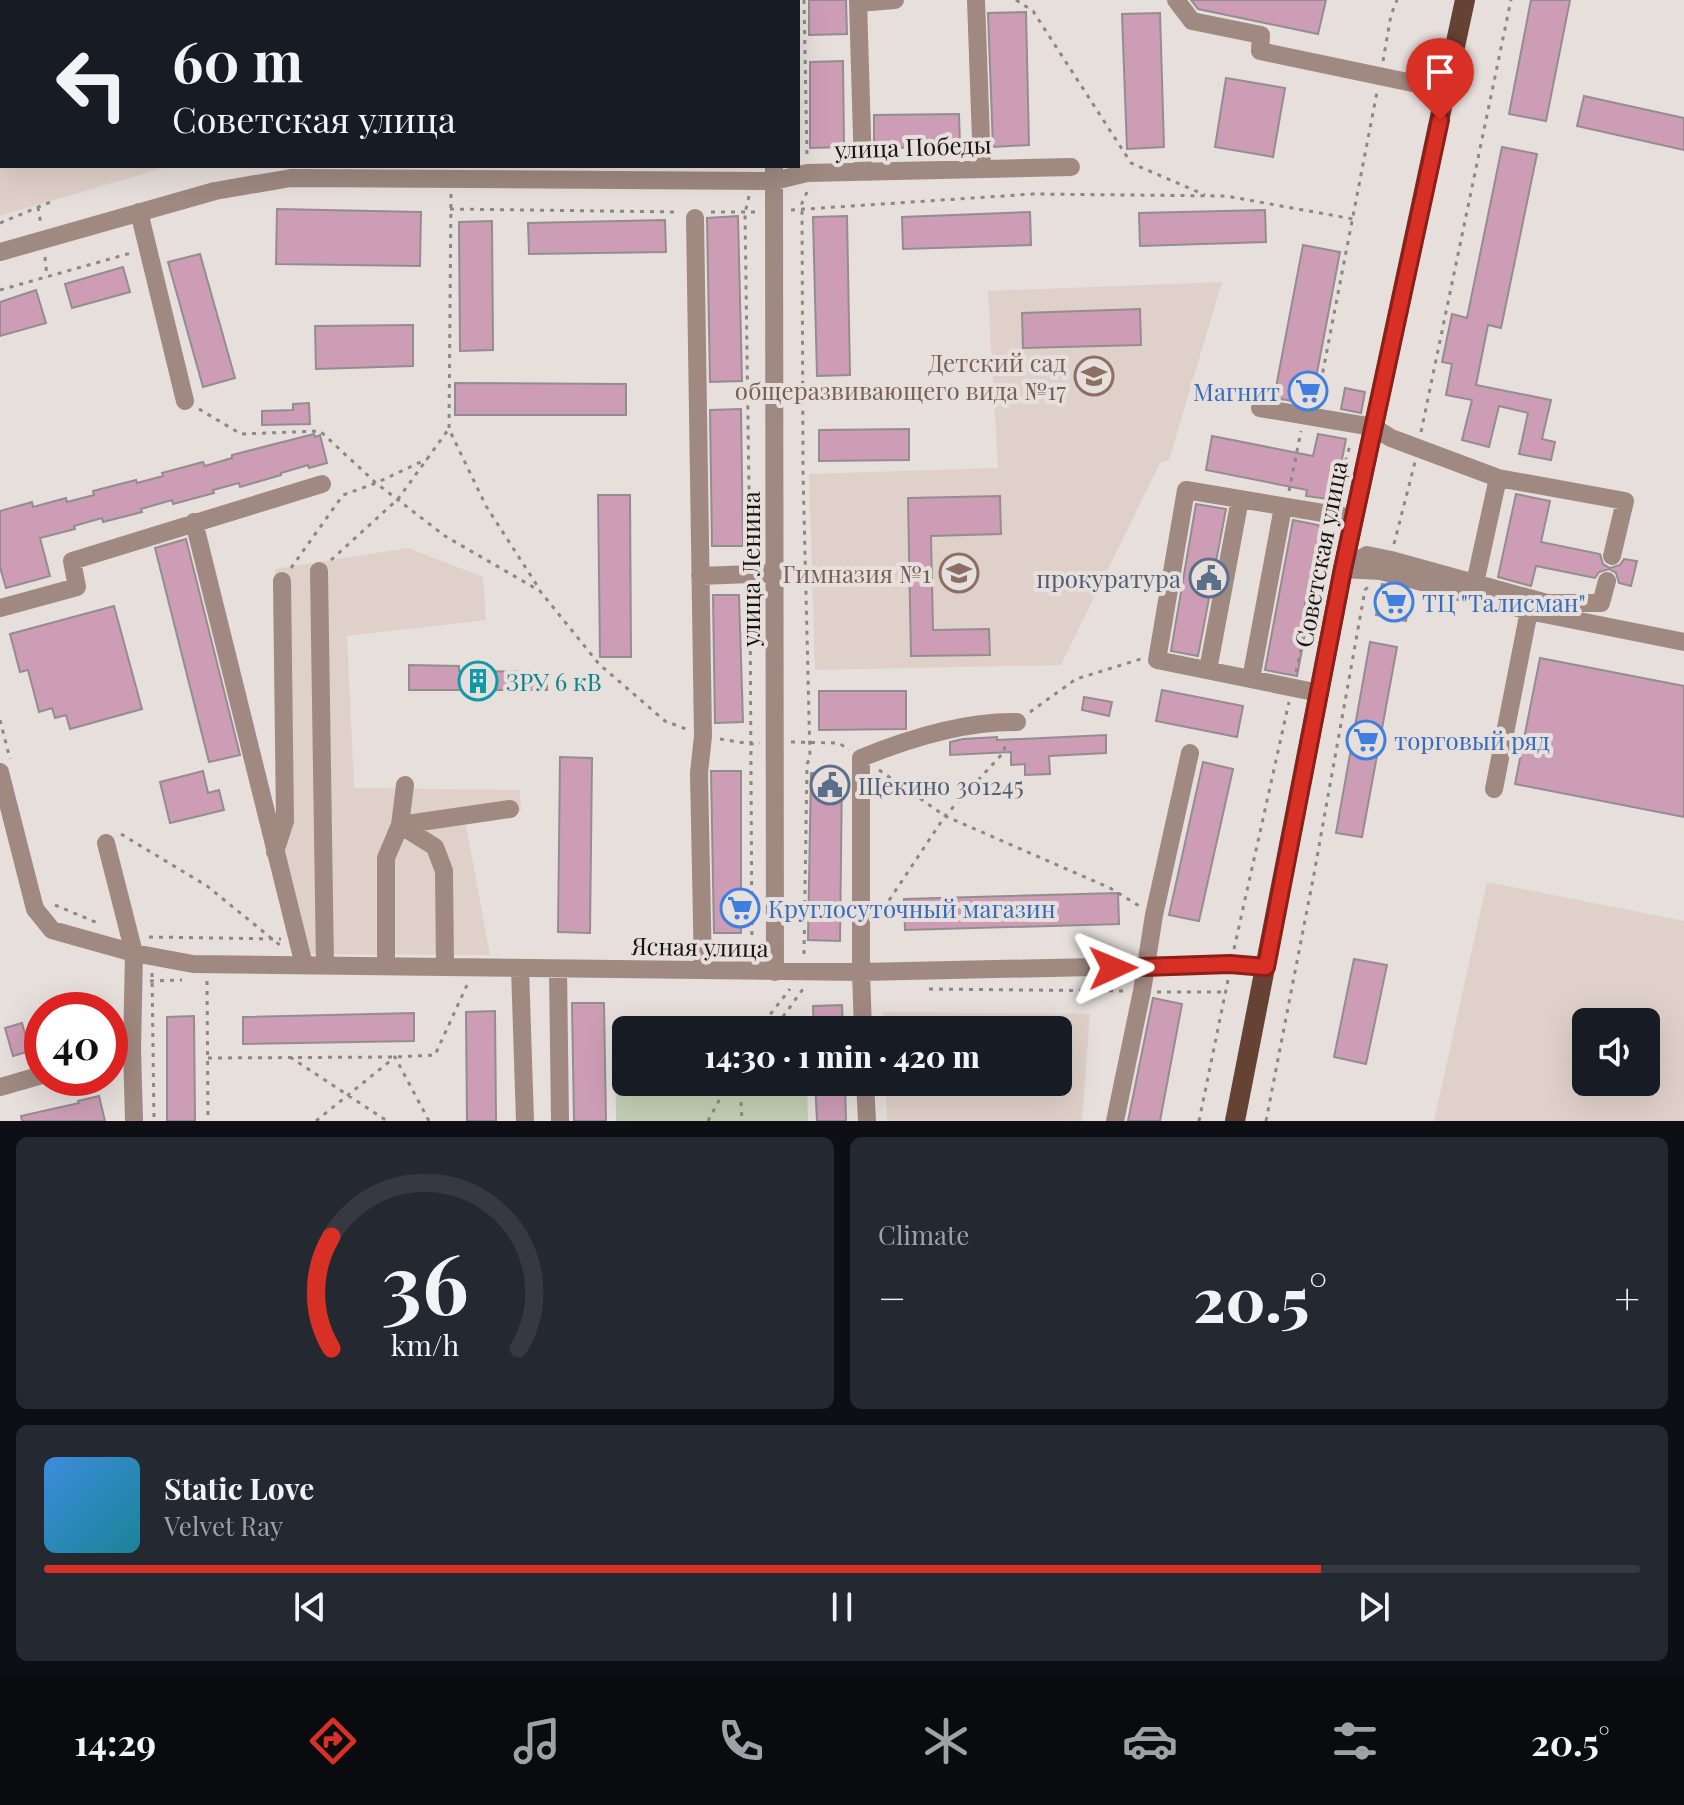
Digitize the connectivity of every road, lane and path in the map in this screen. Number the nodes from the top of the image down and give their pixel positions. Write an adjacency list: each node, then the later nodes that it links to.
1 (804, 0): 18 (path)
2 (895, 0): 9 (street)
3 (976, 0): 13 (street)
4 (1016, 0): 20 (path)
5 (1176, 0): 10 (street)
6 (1397, 0): 10 (path)
7 (1465, 0): 11 (main road, Советская улица)
8 (1511, 0): 37 (path)
9 (858, 1): 14 (street)
10 (1380, 76): 11 (street); 27 (path)
11 (1446, 90): 35 (main road, Советская улица)
12 (1071, 167): 13 (street, улица Победы)
13 (982, 168): 14 (street, улица Победы)
14 (863, 171): 18 (street, улица Победы)
15 (347, 172): 16 (street, улица Победы); 25 (street, улица Победы)
16 (398, 172): 19 (street, улица Победы)
17 (774, 173): 18 (street, улица Победы); 19 (street, улица Победы); 24 (street, улица Ленина)
18 (807, 173): 23 (path)
19 (451, 178): 22 (path)
20 (1208, 196): 23 (path); 27 (path)
21 (53, 201): 28 (path)
22 (450, 209): 26 (path); 36 (path)
23 (802, 210): 24 (path); 68 (path)
24 (774, 211): 26 (path); 52 (street, улица Ленина)
25 (139, 212): 29 (street); 30 (street, улица Победы)
26 (692, 214): 53 (street)
27 (1353, 219): 34 (path)
28 (0, 223)
29 (148, 248): 31 (path); 32 (street)
30 (0, 252)
31 (0, 290)
32 (185, 401): 40 (path)
33 (1260, 408): 34 (street)
34 (1309, 417): 35 (street); 44 (path)
35 (1364, 426): 37 (street); 45 (path); 46 (main road, Советская улица)
36 (449, 429): 38 (path); 57 (path)
37 (1419, 449): 39 (street); 49 (path)
38 (427, 459): 40 (path); 42 (path)
39 (1498, 478): 48 (street); 56 (street)
40 (376, 483): 42 (path); 54 (path)
41 (322, 484): 47 (street)
42 (398, 499): 51 (path); 57 (path)
43 (1240, 499): 44 (street); 61 (street); 62 (street)
44 (1285, 507): 45 (street); 63 (street)
45 (1332, 515): 46 (street); 64 (path)
46 (1353, 518): 50 (main road, Советская улица)
47 (194, 522): 58 (street); 80 (street)
48 (1612, 556)
49 (1386, 565): 50 (street); 56 (street); 59 (street); 128 (path)
50 (1343, 569): 65 (main road, Советская улица)
51 (319, 571): 86 (street)
52 (774, 573): 53 (street); 69 (street, улица Ленина)
53 (700, 576): 67 (street)
54 (282, 581): 80 (street)
55 (1607, 581): 56 (street)
56 (1475, 583)
57 (540, 591): 67 (path)
58 (0, 608)
59 (1529, 611): 60 (street); 74 (street)
60 (1684, 642)
61 (1157, 660): 62 (street); 66 (path)
62 (1208, 670): 63 (street)
63 (1251, 679): 64 (street)
64 (1293, 688): 65 (street); 84 (path)
65 (1319, 693): 90 (main road, Советская улица)
66 (1017, 722): 71 (street); 76 (path)
67 (703, 736): 69 (path); 93 (street)
68 (809, 741): 69 (path); 71 (path); 97 (path)
69 (775, 743): 94 (street, улица Ленина)
70 (1190, 753): 81 (street)
71 (861, 758): 76 (path); 95 (street)
72 (0, 772): 78 (street, Ясная улица)
73 (405, 785): 77 (street)
74 (1494, 789)
75 (510, 809): 77 (street)
76 (945, 816): 81 (path); 82 (path)
77 (400, 825): 87 (street); 88 (street)
78 (8, 835): 83 (street, Ясная улица)
79 (110, 836): 83 (street); 85 (path)
80 (275, 852): 85 (street)
81 (1154, 915): 89 (street)
82 (878, 918)
83 (144, 949): 85 (street, Ясная улица); 103 (street); 115 (path)
84 (1230, 964): 89 (street, Ясная улица); 90 (street, Ясная улица); 126 (path)
85 (304, 965): 86 (street, Ясная улица)
86 (325, 965): 87 (street, Ясная улица)
87 (386, 966): 88 (street, Ясная улица)
88 (445, 967): 91 (street, Ясная улица)
89 (1145, 967): 95 (street, Ясная улица); 125 (street)
90 (1266, 967): 127 (main road, Советская улица)
91 (520, 968): 92 (street, Ясная улица); 120 (street)
92 (558, 969): 93 (street, Ясная улица); 121 (street)
93 (703, 970): 94 (street, Ясная улица)
94 (775, 972): 97 (street, Ясная улица)
95 (861, 972): 97 (street, Ясная улица); 102 (street)
96 (207, 980): 107 (path)
97 (804, 980): 101 (path)
98 (467, 984): 106 (path)
99 (791, 988): 100 (path)
100 (769, 1016)
101 (782, 1016)
102 (863, 1016)
103 (132, 1049): 104 (street); 114 (street)
104 (128, 1050)
105 (290, 1057): 106 (path); 107 (path); 110 (path)
106 (395, 1057): 110 (path); 119 (path)
107 (208, 1058): 116 (path)
108 (24, 1080): 109 (street)
109 (0, 1087)
110 (348, 1095): 117 (path); 118 (path)
111 (721, 1096): 122 (path)
112 (741, 1096): 123 (path)
113 (866, 1096): 124 (street)
114 (134, 1121)
115 (154, 1121)
116 (208, 1121)
117 (316, 1121)
118 (387, 1121)
119 (429, 1121)
120 (525, 1121)
121 (560, 1121)
122 (708, 1121)
123 (742, 1121)
124 (867, 1121)
125 (1115, 1121)
126 (1199, 1121)
127 (1235, 1121)
128 (1266, 1121)

